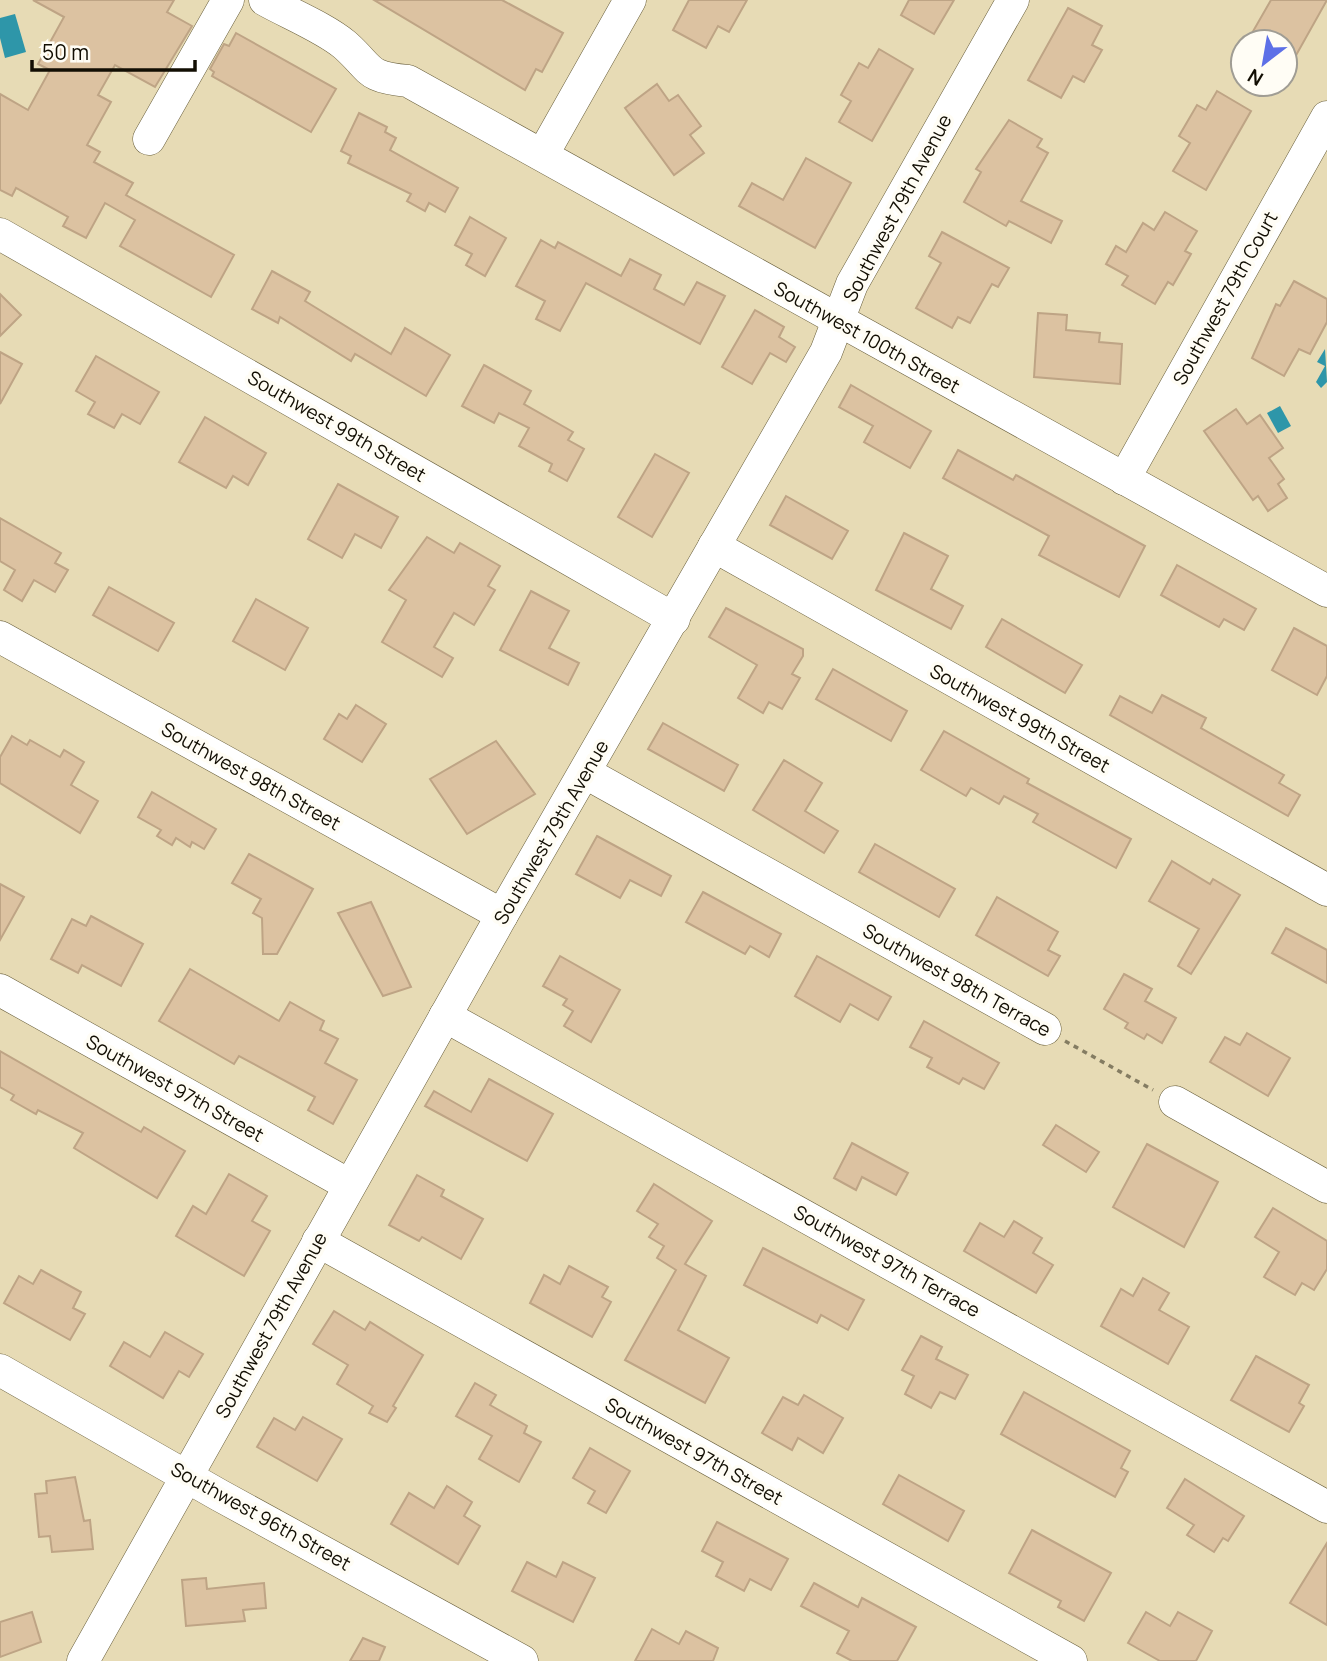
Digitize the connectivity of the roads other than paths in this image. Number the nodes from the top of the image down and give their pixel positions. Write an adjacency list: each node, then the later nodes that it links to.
1 (228, 0): 6 (street)
2 (265, 0): 7 (street, Southwest 100th Street)
3 (630, 0): 7 (street)
4 (1013, 0): 9 (street, Southwest 79th Avenue)
5 (1327, 117): 10 (street, Southwest 79th Court)
6 (149, 139)
7 (543, 154): 9 (street, Southwest 100th Street)
8 (0, 234): 13 (street, Southwest 99th Street)
9 (838, 321): 10 (street, Southwest 100th Street); 11 (street, Southwest 79th Avenue)
10 (1124, 479): 12 (street, Southwest 100th Street)
11 (714, 547): 13 (street, Southwest 79th Avenue); 16 (street, Southwest 99th Street)
12 (1327, 591)
13 (674, 619): 15 (street, Southwest 79th Avenue)
14 (0, 637): 17 (street, Southwest 98th Street)
15 (586, 773): 17 (street, Southwest 79th Avenue); 20 (street, Southwest 98th Terrace)
16 (1327, 890)
17 (502, 915): 19 (street, Southwest 79th Avenue)
18 (0, 990): 22 (street, Southwest 97th Street)
19 (446, 1016): 22 (street, Southwest 79th Avenue); 27 (street, Southwest 97th Terrace)
20 (1045, 1030)
21 (1175, 1102): 23 (street)
22 (349, 1185): 24 (street, Southwest 79th Avenue)
23 (1327, 1187)
24 (318, 1241): 26 (street, Southwest 79th Avenue); 30 (street, Southwest 97th Street)
25 (0, 1370): 26 (street, Southwest 96th Street)
26 (186, 1474): 28 (street, Southwest 96th Street); 29 (street, Southwest 79th Avenue)
27 (1327, 1507)
28 (505, 1657)
29 (83, 1661)
30 (1071, 1661)

